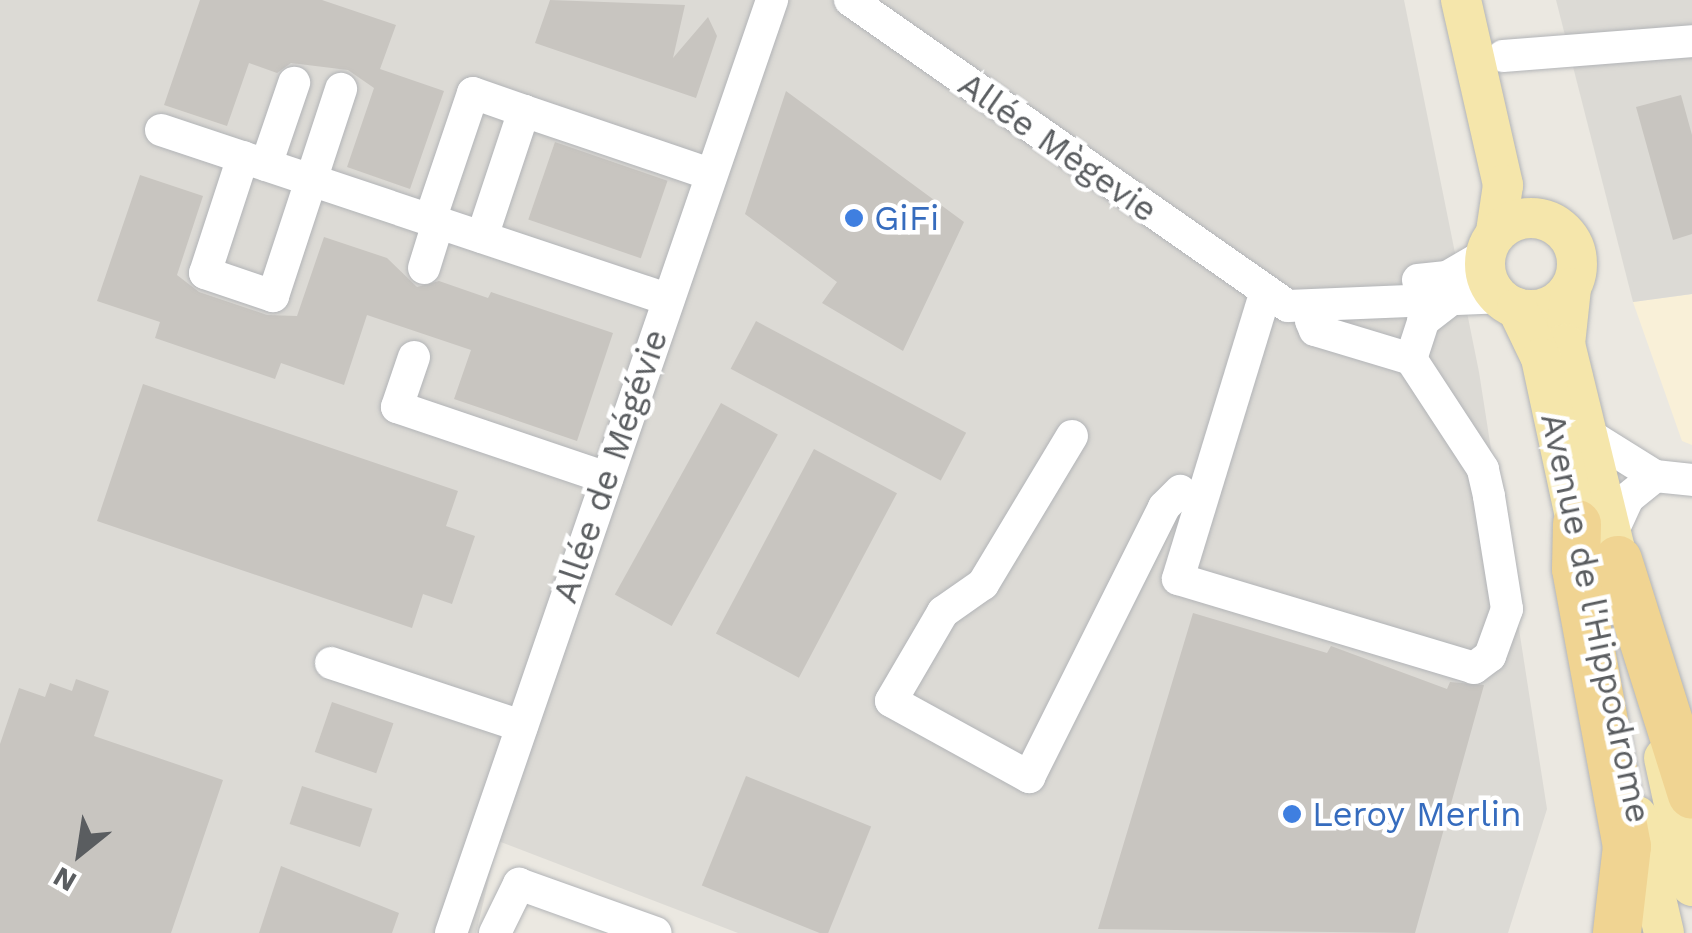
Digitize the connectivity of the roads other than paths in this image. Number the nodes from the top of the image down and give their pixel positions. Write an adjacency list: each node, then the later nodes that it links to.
1 (772, 0): 12 (street, Allée de Mégévie)
2 (850, 0): 21 (street, Allée Mègevie)
3 (1461, 0): 18 (main road)
4 (1489, 0): 6 (main road)
5 (1692, 41): 6 (street)
6 (1502, 56): 15 (main road)
7 (294, 83): 11 (street)
8 (342, 89): 13 (street)
9 (524, 111): 12 (street); 14 (street); 17 (street)
10 (161, 130): 11 (street)
11 (255, 161): 13 (street); 13 (street)
12 (710, 174): 23 (street, Allée de Mégévie)
13 (308, 190): 14 (street); 16 (street)
14 (434, 221): 17 (street); 19 (street)
15 (1553, 222): 18 (main road); 20 (main road)
16 (387, 228)
17 (482, 237): 23 (street)
18 (1490, 244): 21 (street); 24 (main road)
19 (424, 268)
20 (1572, 288): 24 (main road); 28 (main road, Avenue de l'Hippodrome)
21 (1265, 294): 25 (street, Allée Mègevie); 27 (street)
22 (1458, 294): 24 (street, Allée Mègevie); 25 (street, Allée Mègevie); 27 (street)
23 (667, 299): 31 (street, Allée de Mégévie)
24 (1508, 302): 34 (main road, Avenue de l'Hippodrome)
25 (1320, 306): 27 (street)
26 (414, 357): 31 (street)
27 (1411, 359)
28 (1583, 430): 30 (street); 34 (main road, Avenue de l'Hippodrome)
29 (1072, 436): 33 (street)
30 (1655, 476): 32 (street); 34 (street)
31 (606, 478): 36 (street, Allée de Mégévie)
32 (1692, 480)
33 (1180, 491)
34 (1602, 540): 37 (highway); 40 (main road, Avenue de l'Hippodrome); 44 (highway); 45 (main road, Avenue de l'Hippodrome)
35 (332, 663): 36 (street)
36 (522, 726): 38 (street, Allée de Mégévie)
37 (1692, 795)
38 (478, 856): 39 (street); 41 (street, Allée de Mégévie); 43 (street)
39 (519, 884): 42 (street); 43 (street)
40 (1692, 886)
41 (451, 933)
42 (495, 933)
43 (656, 933)
44 (1617, 933)
45 (1664, 933)

